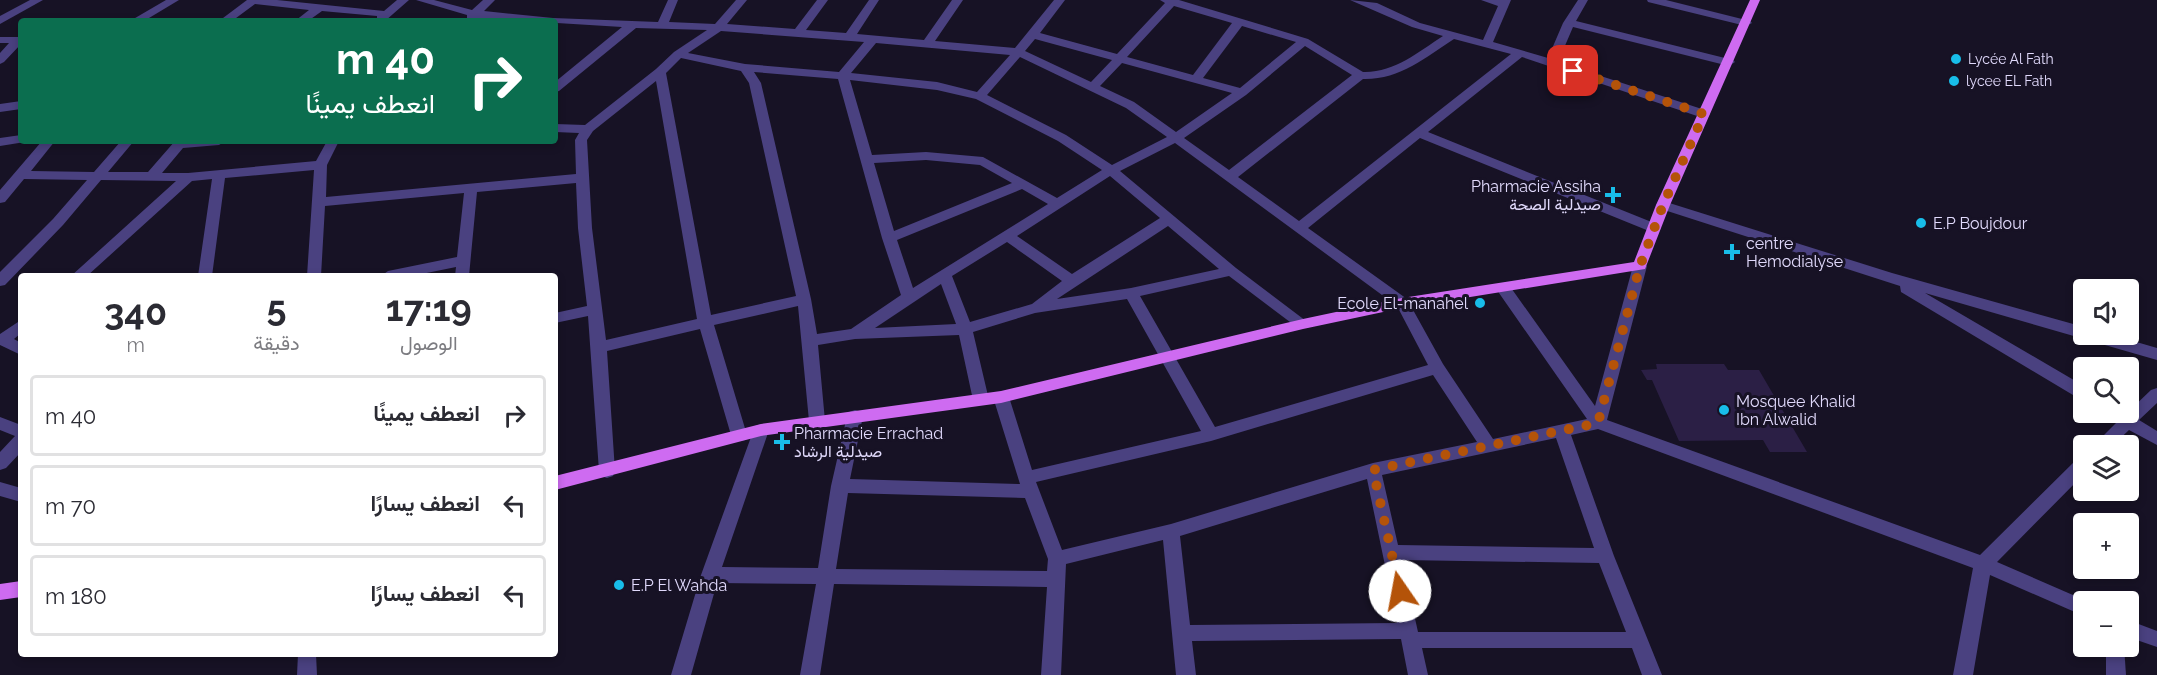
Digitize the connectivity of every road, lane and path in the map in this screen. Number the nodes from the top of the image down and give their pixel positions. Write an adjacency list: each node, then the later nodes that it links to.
1 (38, 0): 22 (street)
2 (174, 0): 23 (street)
3 (254, 0): 20 (street); 24 (street)
4 (404, 0): 21 (street)
5 (421, 0): 26 (street)
6 (490, 0): 26 (street)
7 (673, 0): 32 (street)
8 (742, 0): 33 (street)
9 (823, 0): 34 (street)
10 (874, 0): 37 (street)
11 (958, 0): 43 (street)
12 (1060, 0): 35 (street)
13 (1355, 0): 36 (street)
14 (1486, 0): 19 (street)
15 (1583, 0): 29 (street)
16 (1652, 0): 30 (street)
17 (1755, 0): 30 (main road)
18 (1170, 1): 28 (street); 48 (street)
19 (1505, 2): 44 (street)
20 (319, 8): 21 (street); 25 (street)
21 (382, 17)
22 (3, 18)
23 (141, 18)
24 (229, 18)
25 (305, 18)
26 (471, 18)
27 (558, 21): 31 (street)
28 (1240, 21): 42 (street); 56 (street)
29 (1569, 23): 50 (street); 51 (street)
30 (1746, 23): 50 (main road)
31 (633, 24): 32 (street); 57 (street)
32 (662, 25): 33 (street)
33 (718, 28): 34 (street); 47 (street)
34 (798, 32): 37 (street)
35 (1033, 35): 45 (street); 48 (street)
36 (1450, 36): 44 (street); 55 (street)
37 (849, 38): 40 (street)
38 (0, 40): 39 (street)
39 (18, 40)
40 (872, 40): 43 (street); 54 (street)
41 (18, 41): 49 (street)
42 (1304, 41): 55 (street); 59 (street)
43 (927, 44): 45 (street)
44 (1487, 44): 46 (street)
45 (1018, 52): 58 (street); 60 (street)
46 (1520, 53): 51 (street); 66 (street)
47 (678, 54): 52 (street); 53 (street)
48 (1121, 59): 56 (street); 58 (street)
49 (0, 60)
50 (1729, 62): 63 (main road)
51 (1551, 64): 63 (street)
52 (745, 68): 54 (street); 110 (street)
53 (660, 72): 65 (street); 115 (street)
54 (843, 75): 60 (street); 74 (street)
55 (1360, 75): 82 (street)
56 (1196, 79): 59 (street)
57 (558, 86)
58 (1094, 86): 67 (street)
59 (1242, 92): 67 (street)
60 (980, 96): 76 (street)
61 (18, 105): 62 (street)
62 (0, 108)
63 (1704, 114): 89 (main road)
64 (558, 128): 65 (street)
65 (588, 129): 83 (street)
66 (1418, 132): 91 (street); 92 (street)
67 (1176, 138): 76 (street); 82 (street)
68 (18, 139): 69 (street)
69 (0, 142)
70 (46, 144): 77 (street)
71 (125, 144): 78 (street)
72 (179, 144): 80 (street)
73 (332, 144): 75 (street)
74 (866, 159): 84 (street); 94 (street)
75 (321, 165): 79 (street); 87 (street)
76 (1111, 170): 88 (street); 90 (street)
77 (20, 175): 78 (street); 86 (street)
78 (98, 175): 80 (street); 106 (street)
79 (219, 175): 81 (street); 99 (street)
80 (151, 177): 81 (street)
81 (188, 177): 98 (street)
82 (1229, 177): 92 (street)
83 (582, 178): 85 (street); 113 (street)
84 (1023, 184): 88 (street); 94 (street)
85 (471, 187): 87 (street); 95 (street)
86 (0, 199)
87 (317, 202): 100 (street)
88 (1058, 204): 93 (street)
89 (1663, 205): 91 (main road); 104 (street)
90 (1169, 219): 97 (street); 105 (street)
91 (1654, 228): 96 (main road)
92 (1298, 229): 111 (street)
93 (1008, 236): 103 (street); 105 (street)
94 (889, 238): 109 (street)
95 (462, 261): 101 (street); 102 (street)
96 (1640, 266): 107 (main road); 137 (street)
97 (1231, 271): 108 (street); 116 (street)
98 (81, 273)
99 (205, 273)
100 (314, 273)
101 (403, 273)
102 (462, 273)
103 (945, 276): 109 (street); 118 (street)
104 (1888, 277): 119 (street); 129 (street)
105 (1072, 280): 112 (street)
106 (0, 282)
107 (1504, 289): 111 (main road); 137 (street)
108 (1131, 293): 112 (street); 127 (street)
109 (909, 297): 120 (street)
110 (804, 299): 115 (street); 122 (street)
111 (1402, 303): 116 (main road); 128 (street)
112 (1035, 308): 118 (street)
113 (595, 309): 114 (street); 124 (street)
114 (558, 317)
115 (705, 321): 124 (street); 142 (street)
116 (1303, 324): 127 (main road)
117 (18, 327): 121 (street)
118 (965, 329): 120 (street); 132 (street)
119 (2073, 330)
120 (855, 334): 122 (street)
121 (2, 340): 125 (street)
122 (810, 341): 135 (street)
123 (2127, 345): 126 (street)
124 (599, 347): 149 (street)
125 (18, 348)
126 (2157, 354)
127 (1167, 357): 131 (main road); 143 (street)
128 (1437, 368): 143 (street); 146 (street)
129 (2073, 387)
130 (2157, 394): 133 (street)
131 (1001, 397): 132 (main road); 152 (street)
132 (981, 400): 134 (main road)
133 (2139, 405)
134 (855, 416): 135 (main road); 153 (street)
135 (817, 421): 139 (main road)
136 (0, 423): 141 (street)
137 (1598, 423): 140 (street); 160 (street)
138 (2131, 423): 144 (street)
139 (761, 430): 142 (main road); 161 (street)
140 (1561, 430): 146 (street); 158 (street)
141 (18, 431)
142 (739, 435): 149 (main road)
143 (1211, 435): 152 (street)
144 (2157, 439)
145 (18, 444): 147 (street)
146 (1488, 445): 148 (street)
147 (0, 463)
148 (1373, 470): 156 (street); 157 (street)
149 (607, 471): 151 (main road)
150 (2073, 474): 160 (street)
151 (558, 482)
152 (1028, 485): 153 (street); 159 (street)
153 (839, 486): 162 (street)
154 (0, 489): 155 (street)
155 (18, 494)
156 (1171, 531): 159 (street); 168 (street)
157 (1391, 552): 158 (street); 169 (street)
158 (1605, 556): 171 (street)
159 (1057, 559): 163 (street)
160 (1983, 564): 166 (street); 181 (street)
161 (710, 575): 162 (street); 175 (street)
162 (827, 578): 163 (street); 176 (street)
163 (1056, 579): 177 (street)
164 (18, 589): 165 (main road)
165 (0, 592)
166 (2073, 603)
167 (2139, 632): 170 (street)
168 (1182, 633): 169 (street); 178 (street)
169 (1410, 635): 171 (street); 179 (street)
170 (2157, 639)
171 (1638, 640): 180 (street)
172 (307, 657): 174 (street)
173 (2115, 657): 182 (street)
174 (307, 675)
175 (681, 675)
176 (810, 675)
177 (1051, 675)
178 (1186, 675)
179 (1418, 675)
180 (1652, 675)
181 (1963, 675)
182 (2116, 675)

